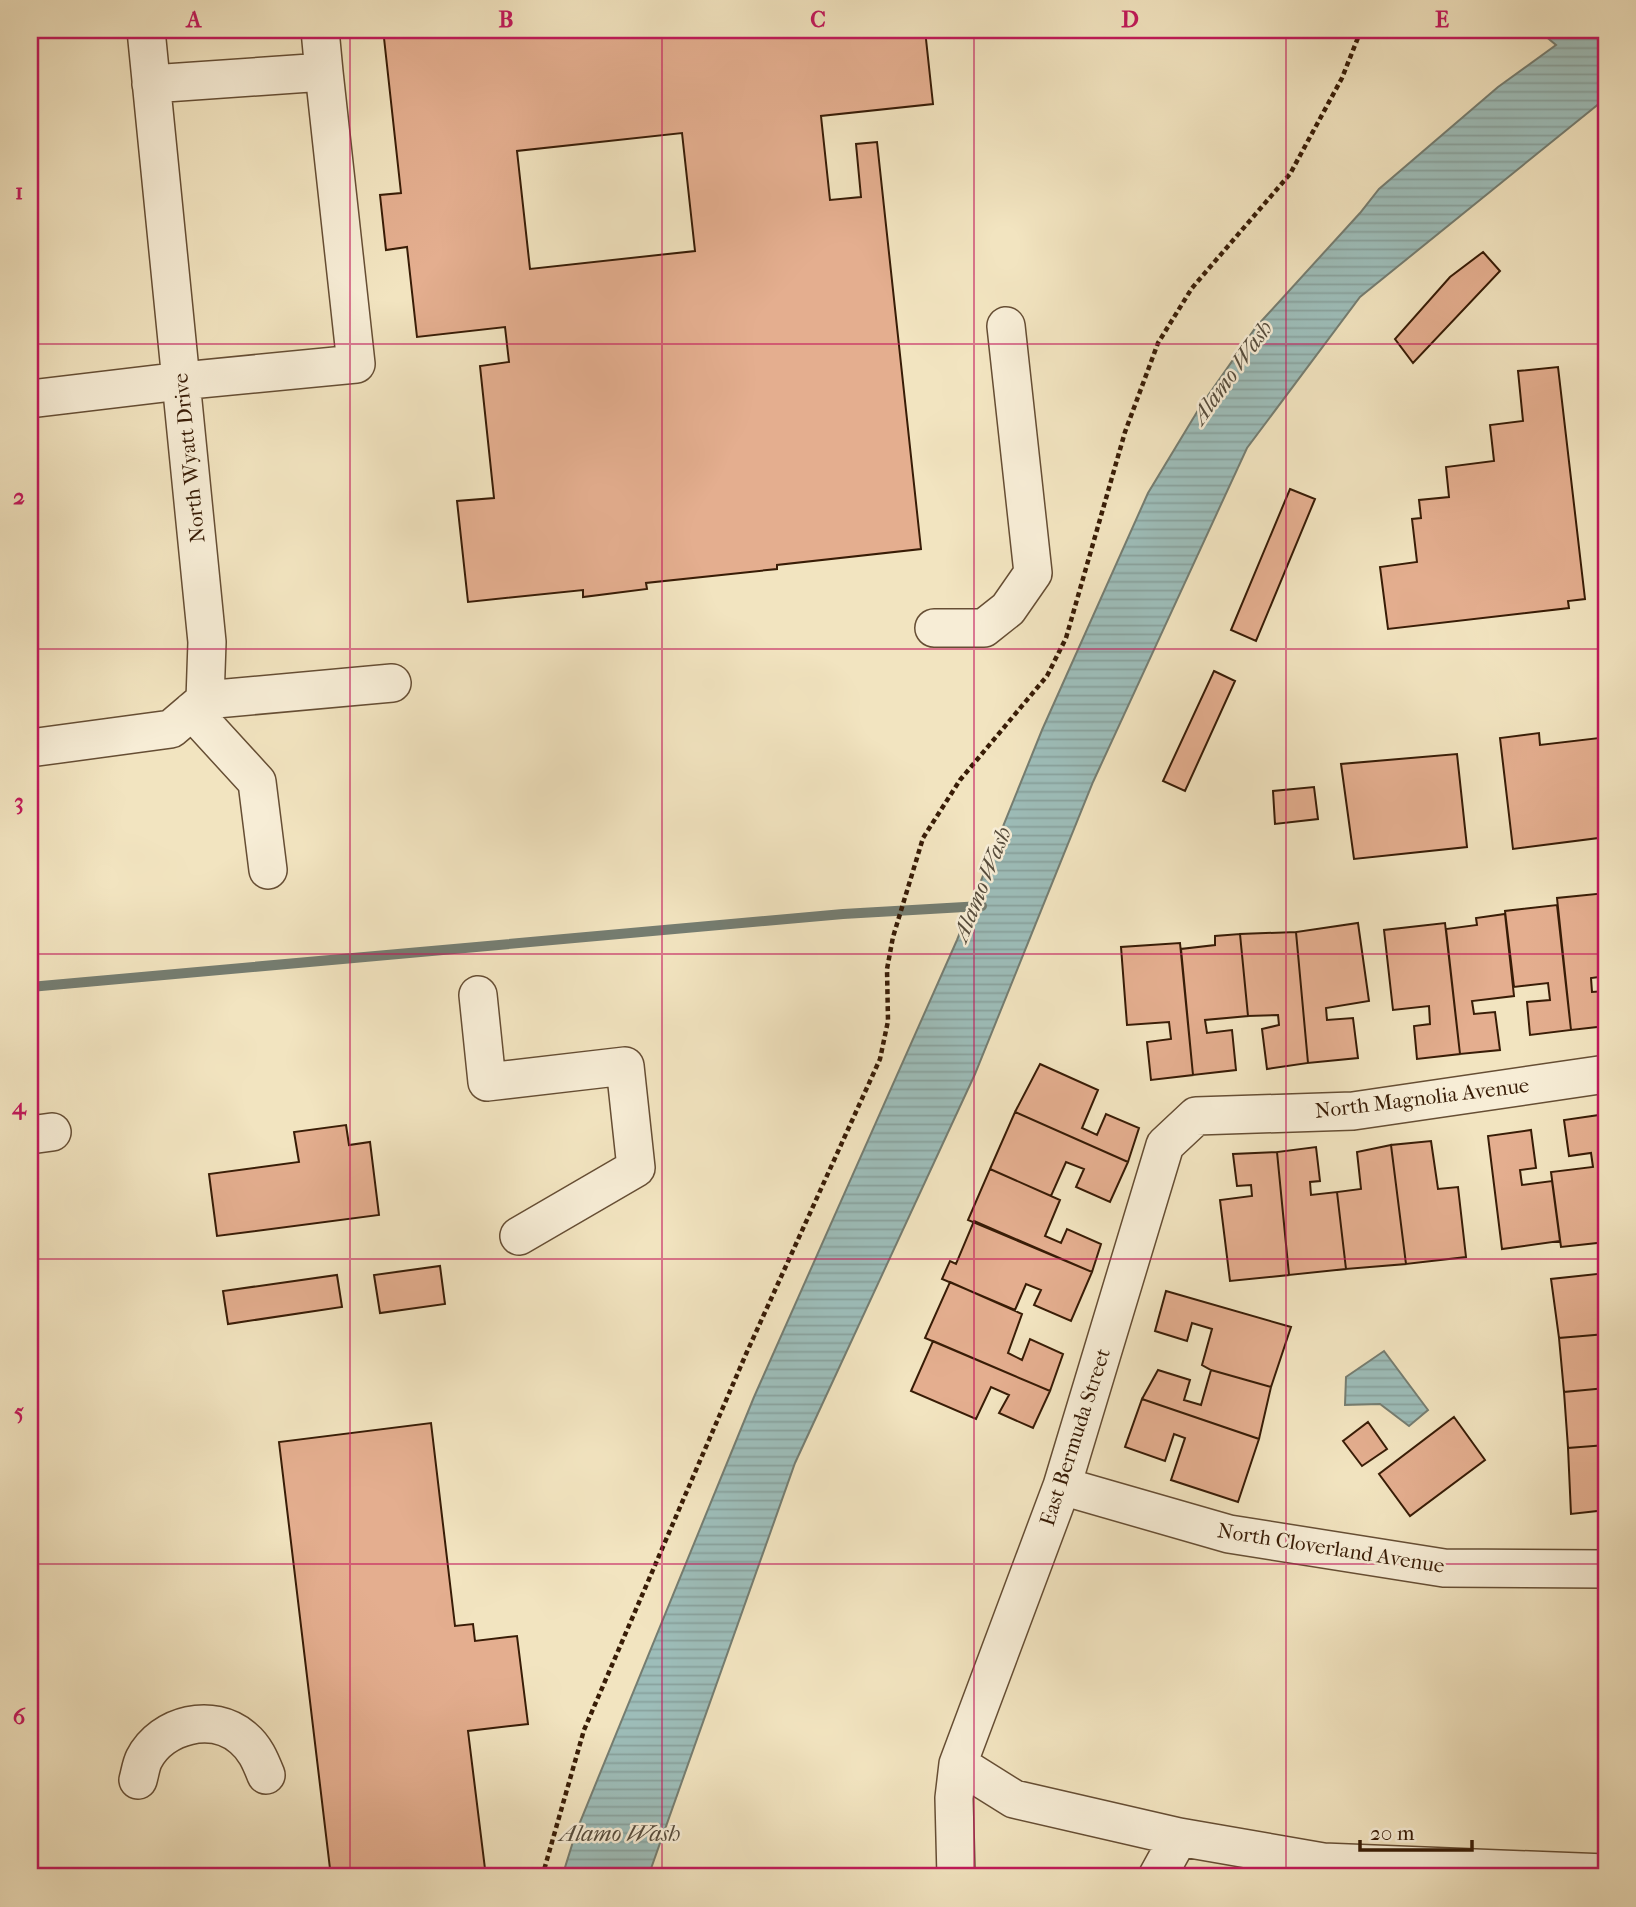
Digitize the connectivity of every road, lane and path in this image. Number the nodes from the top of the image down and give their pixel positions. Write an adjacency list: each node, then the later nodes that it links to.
1 (145, 30): 5 (street, North Wyatt Drive)
2 (320, 30): 4 (street)
3 (1361, 30): 25 (path)
4 (324, 72): 5 (street); 7 (street)
5 (151, 84): 7 (street, North Wyatt Drive)
6 (1006, 326): 9 (street)
7 (181, 381): 8 (street); 11 (street, North Wyatt Drive)
8 (30, 399)
9 (934, 628)
10 (392, 683): 11 (street)
11 (199, 705): 12 (street); 13 (street)
12 (30, 748)
13 (268, 870)
14 (478, 995): 17 (street)
15 (1606, 1074): 16 (street, North Magnolia Avenue)
16 (1196, 1116): 18 (street, East Bermuda Street)
17 (519, 1236)
18 (1062, 1486): 19 (street, North Cloverland Avenue); 20 (street, East Bermuda Street)
19 (1606, 1569)
20 (958, 1764): 23 (street); 26 (street, East Bermuda Street)
21 (266, 1775): 22 (street)
22 (138, 1780)
23 (1179, 1837): 24 (street); 27 (street)
24 (1606, 1873)
25 (542, 1877)
26 (956, 1877)
27 (1157, 1877)

